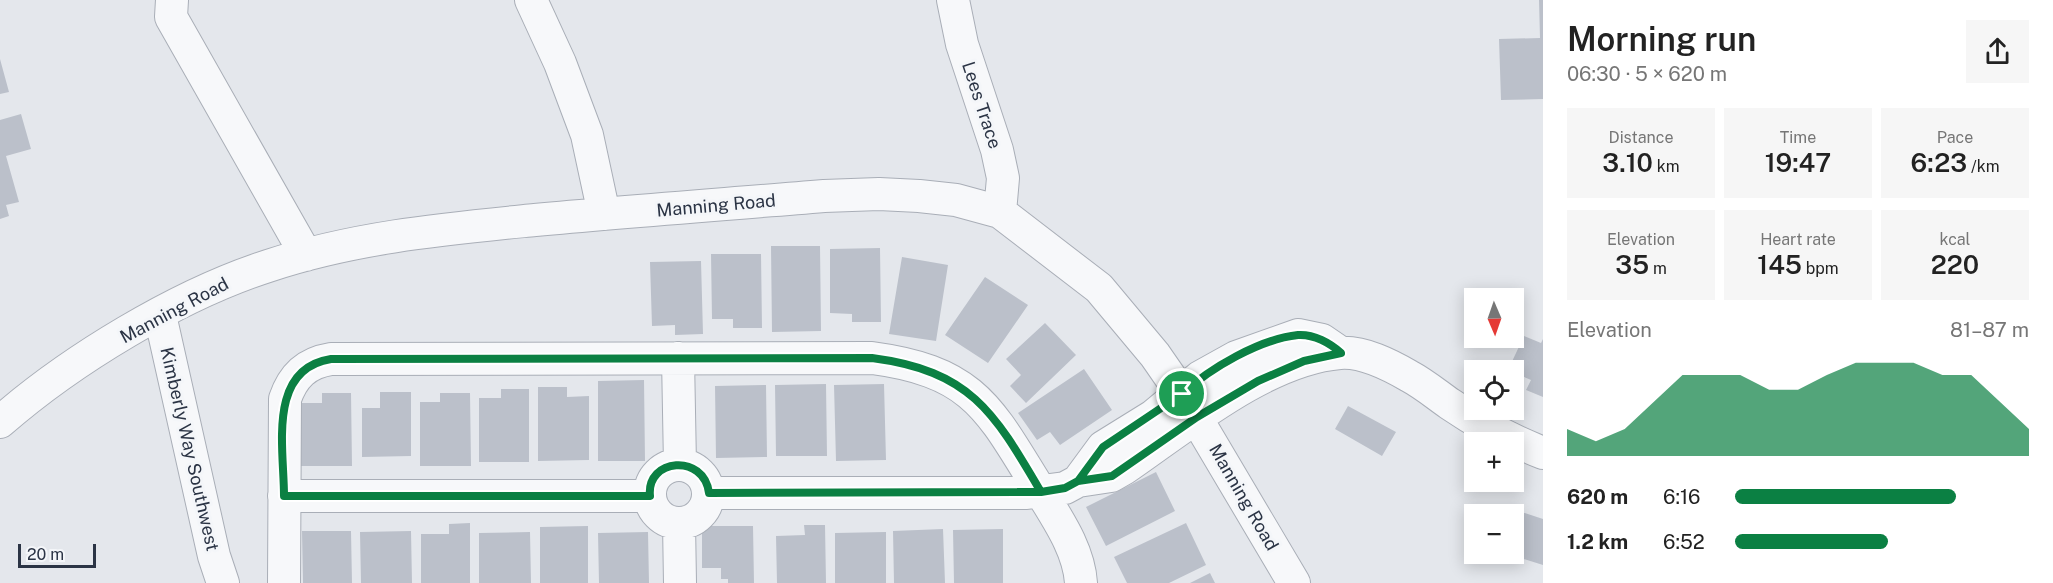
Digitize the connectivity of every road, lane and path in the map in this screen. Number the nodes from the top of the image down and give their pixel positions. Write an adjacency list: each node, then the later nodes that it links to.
1 (172, 0): 6 (street)
2 (531, 0): 5 (street)
3 (953, 0): 4 (street, Lees Trace)
4 (1000, 212): 5 (street, Manning Road); 9 (street, Manning Road)
5 (604, 214): 6 (street, Manning Road)
6 (306, 255): 7 (street, Manning Road)
7 (160, 315): 10 (street, Manning Road); 18 (street, Kimberly Way Southwest)
8 (678, 358): 12 (street); 13 (street); 15 (street)
9 (1190, 406): 11 (street); 13 (street); 22 (street, Manning Road)
10 (0, 422)
11 (1543, 453)
12 (680, 465): 14 (street); 16 (street)
13 (1041, 492): 14 (street); 21 (street)
14 (709, 493): 17 (street)
15 (284, 496): 16 (street); 19 (street)
16 (650, 496): 17 (street)
17 (679, 523): 20 (street)
18 (223, 583)
19 (284, 583)
20 (680, 583)
21 (1081, 583)
22 (1294, 583)

